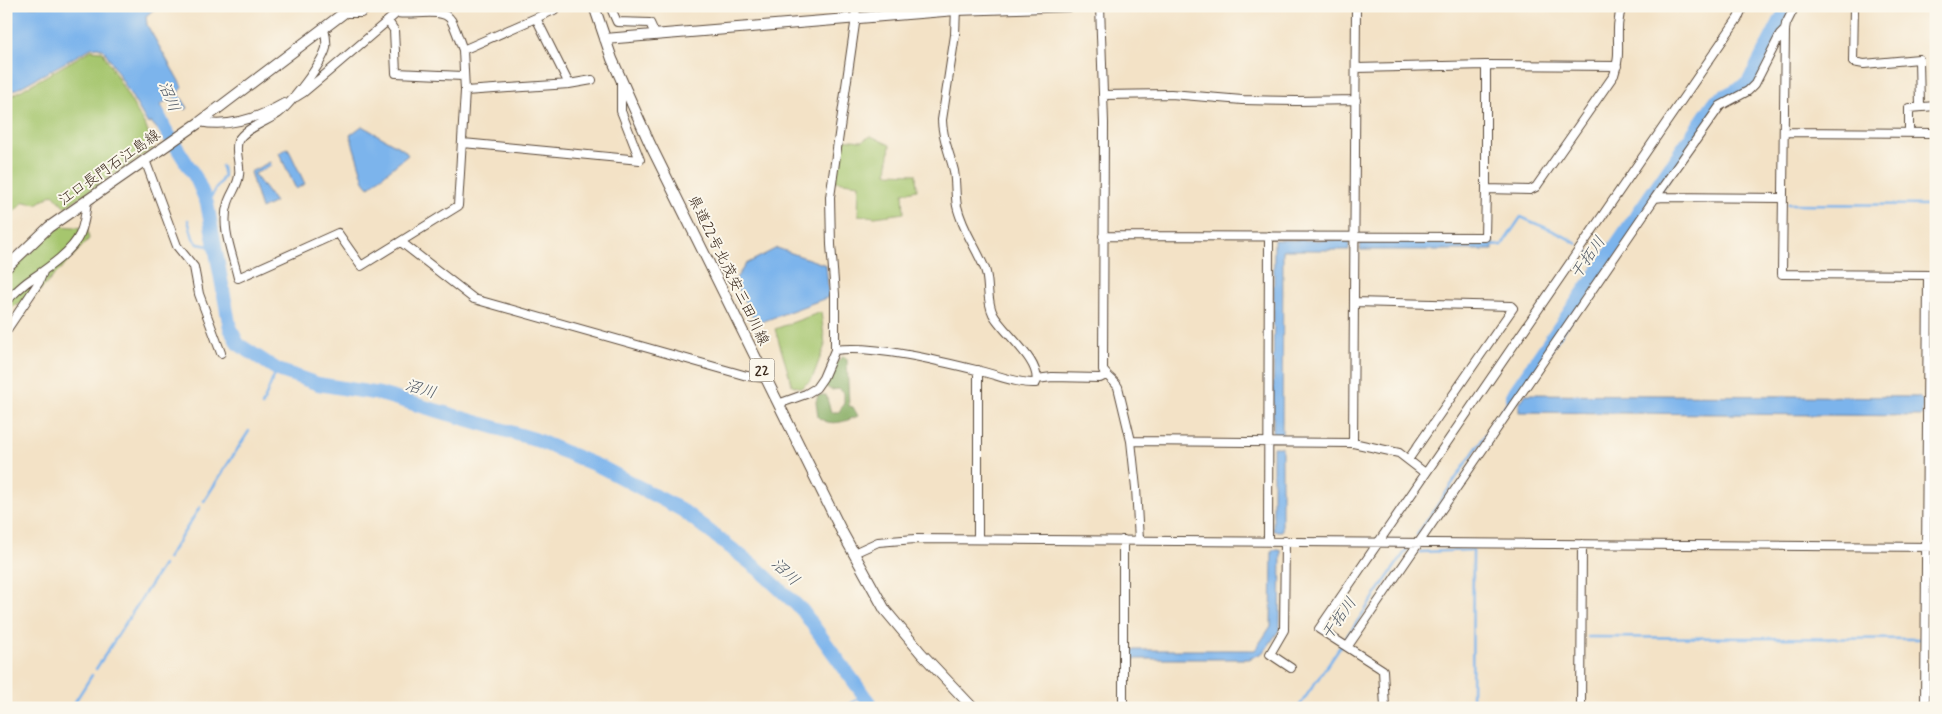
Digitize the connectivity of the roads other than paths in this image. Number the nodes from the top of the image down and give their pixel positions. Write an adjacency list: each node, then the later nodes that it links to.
1 (353, 6): 17 (main road, 江口長門石江島線)
2 (370, 6): 17 (street)
3 (405, 6): 18 (street)
4 (558, 6): 20 (street)
5 (594, 6): 25 (main road, 県道22号北茂安三田川線 / 22)
6 (610, 6): 24 (street)
7 (855, 6): 19 (street)
8 (1073, 6): 15 (main road)
9 (1100, 6): 35 (street)
10 (1356, 6): 29 (street)
11 (1622, 6): 28 (street)
12 (1743, 6): 71 (street)
13 (1795, 6): 23 (street)
14 (1854, 6): 39 (street)
15 (1053, 7): 16 (main road)
16 (956, 8): 19 (main road); 65 (street)
17 (344, 13): 22 (main road, 江口長門石江島線)
18 (398, 13): 21 (street); 26 (street)
19 (856, 17): 24 (main road); 60 (street)
20 (536, 18): 26 (street); 33 (street)
21 (388, 21): 30 (street); 36 (street)
22 (324, 29): 36 (street); 40 (main road, 江口長門石江島線)
23 (1785, 30): 41 (street); 47 (street)
24 (655, 34): 25 (main road)
25 (605, 39): 32 (main road, 県道22号北茂安三田川線 / 22)
26 (463, 50): 30 (street)
27 (1486, 65): 28 (street); 29 (street); 46 (street)
28 (1617, 66): 46 (street)
29 (1356, 68): 37 (street)
30 (463, 76): 34 (street)
31 (592, 80): 33 (street)
32 (621, 80): 44 (street); 64 (main road, 県道22号北茂安三田川線 / 22)
33 (569, 84): 34 (street)
34 (465, 91): 44 (street)
35 (1103, 95): 37 (street); 50 (street)
36 (292, 98): 40 (street); 53 (street)
37 (1356, 100): 52 (street)
38 (1936, 106): 39 (street)
39 (1920, 107): 42 (street)
40 (200, 122): 45 (main road, 江口長門石江島線)
41 (1784, 132): 42 (street); 48 (street)
42 (1908, 133): 43 (street)
43 (1936, 133)
44 (463, 143): 53 (street)
45 (145, 160): 49 (main road, 江口長門石江島線); 61 (street)
46 (1486, 189): 52 (street)
47 (1655, 198): 48 (street); 78 (street)
48 (1783, 198): 56 (street)
49 (87, 200): 54 (main road, 江口長門石江島線); 55 (street)
50 (1103, 236): 51 (street); 63 (street)
51 (1269, 236): 52 (street); 68 (street)
52 (1355, 237): 58 (street)
53 (401, 242): 64 (street)
54 (6, 268)
55 (43, 272): 57 (street); 59 (street)
56 (1932, 275): 80 (street)
57 (6, 301)
58 (1354, 302): 69 (street); 70 (street)
59 (6, 331)
60 (835, 350): 62 (street); 66 (street)
61 (221, 353)
62 (978, 370): 65 (street); 72 (street)
63 (1106, 375): 65 (street); 67 (street)
64 (765, 378): 66 (main road, 県道22号北茂安三田川線 / 22)
65 (1037, 379)
66 (778, 404): 81 (main road, 県道22号北茂安三田川線 / 22)
67 (1132, 441): 68 (street); 74 (street)
68 (1268, 442): 69 (street); 75 (street)
69 (1353, 443): 70 (street)
70 (1408, 460): 71 (street)
71 (1425, 473): 77 (street)
72 (978, 539): 73 (street); 81 (street)
73 (1123, 540): 74 (street); 85 (street)
74 (1139, 540): 75 (street)
75 (1268, 541): 76 (street)
76 (1285, 541): 77 (street); 83 (street)
77 (1378, 542): 78 (street); 82 (street)
78 (1419, 543): 79 (street); 82 (street)
79 (1582, 544): 80 (street); 87 (street)
80 (1931, 546): 88 (street)
81 (854, 553): 84 (main road, 県道22号北茂安三田川線 / 22)
82 (1344, 644): 86 (street)
83 (1291, 668)
84 (973, 708)
85 (1123, 708)
86 (1385, 708)
87 (1582, 708)
88 (1925, 708)

